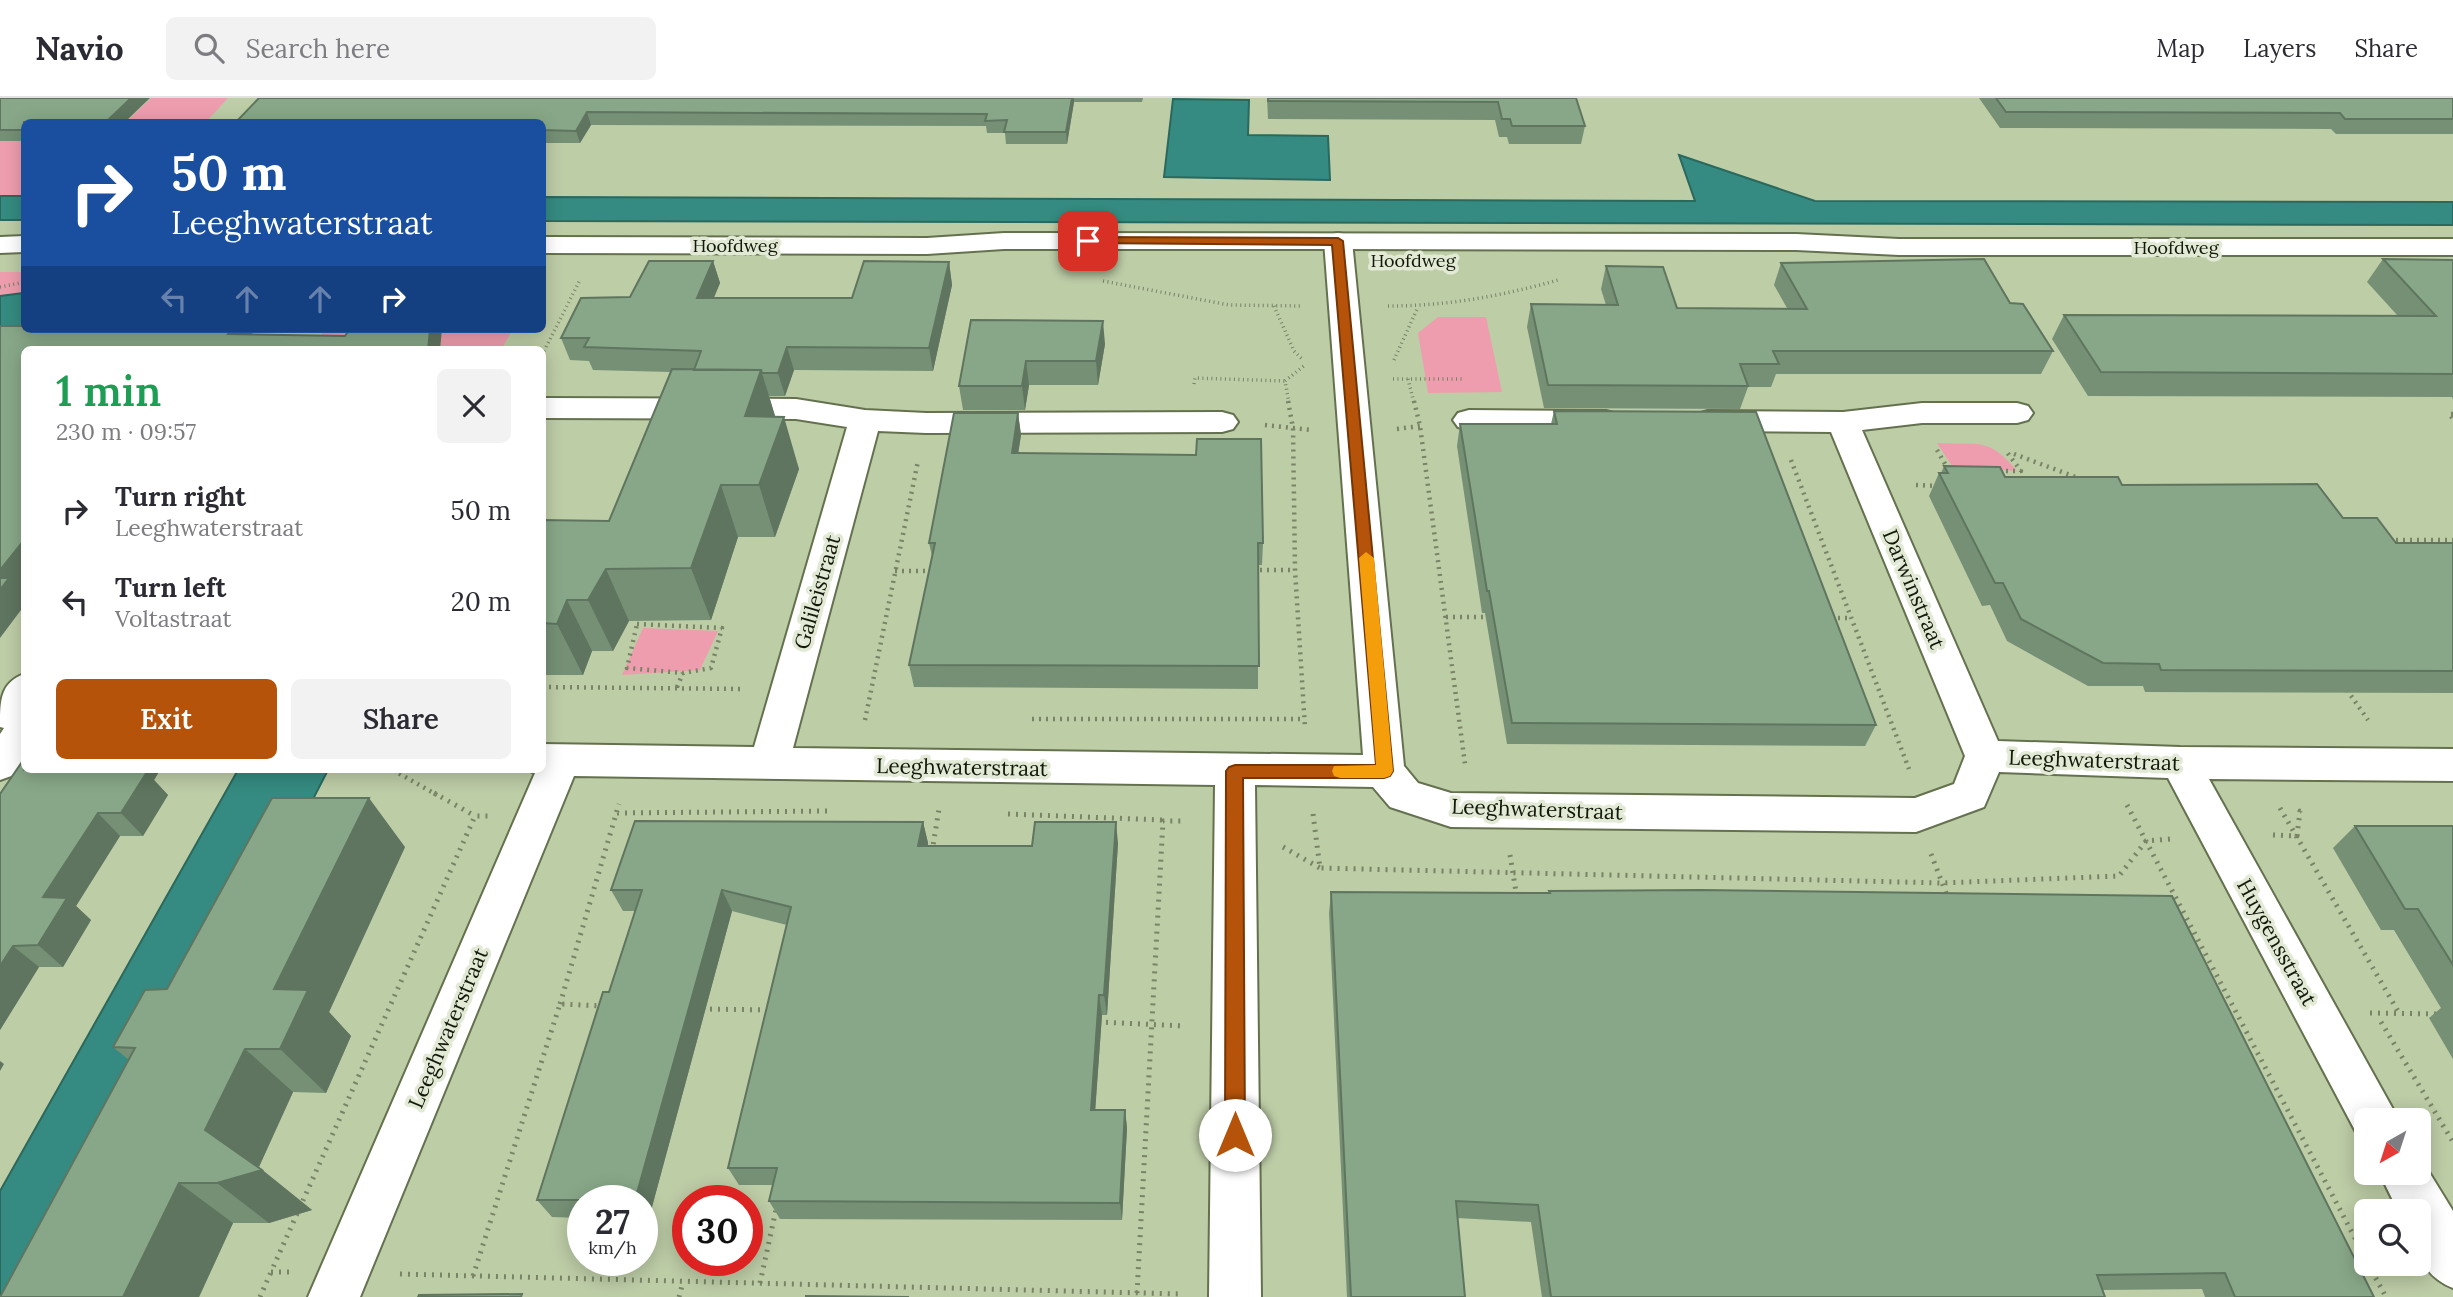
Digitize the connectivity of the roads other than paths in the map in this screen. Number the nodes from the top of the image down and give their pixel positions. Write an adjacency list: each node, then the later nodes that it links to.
1 (0, 244): 2 (street)
2 (21, 244)
3 (546, 244): 5 (street, Hoofdweg)
4 (2453, 247): 5 (street, Hoofdweg)
5 (1338, 250): 22 (street)
6 (546, 408): 8 (street)
7 (2017, 413): 13 (street)
8 (865, 420): 12 (street); 18 (street, Galileistraat)
9 (1469, 420): 10 (street)
10 (1633, 421)
11 (1672, 421): 13 (street)
12 (1222, 422)
13 (1843, 422): 15 (street, Darwinstraat)
14 (16, 713): 19 (street)
15 (1985, 756): 17 (street, Leeghwaterstraat); 22 (street, Leeghwaterstraat)
16 (552, 760): 18 (street, Leeghwaterstraat); 26 (street, Leeghwaterstraat)
17 (2180, 763): 20 (street, Leeghwaterstraat); 23 (street, Huygensstraat)
18 (769, 764): 21 (street, Leeghwaterstraat)
19 (0, 765)
20 (2453, 765)
21 (1235, 771): 22 (street, Leeghwaterstraat); 27 (street)
22 (1384, 771)
23 (2369, 1108)
24 (2411, 1185): 25 (street)
25 (2453, 1262)
26 (339, 1285)
27 (1235, 1296)

